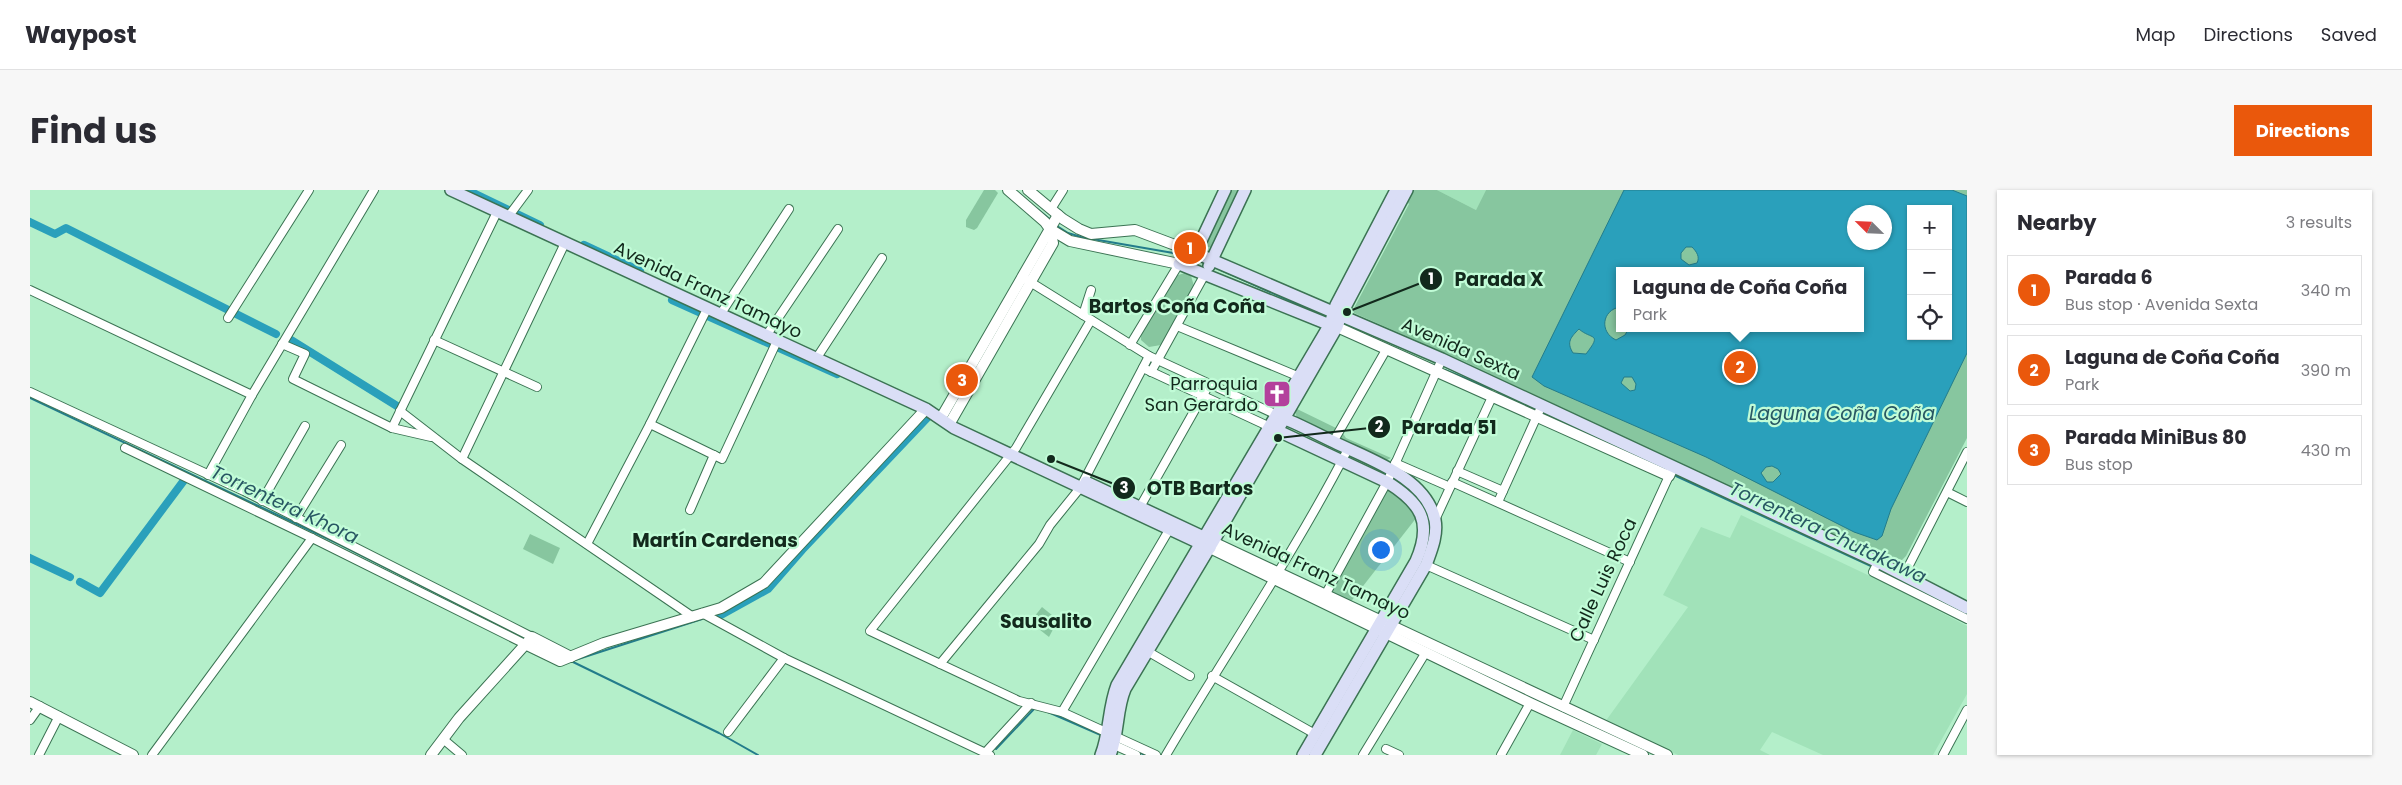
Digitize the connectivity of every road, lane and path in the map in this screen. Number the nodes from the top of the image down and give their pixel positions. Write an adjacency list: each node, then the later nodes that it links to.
1 (309, 190): 27 (street)
2 (374, 190): 33 (street)
3 (451, 190): 13 (main road, Avenida Franz Tamayo)
4 (528, 190): 14 (street)
5 (1008, 190): 15 (street, Avenida Sexta)
6 (1028, 190): 15 (street, Avenida Sexta)
7 (1063, 190): 15 (street)
8 (1225, 190): 19 (main road)
9 (1245, 190): 20 (main road)
10 (1396, 190): 29 (main road)
11 (1407, 190): 29 (main road)
12 (789, 209): 25 (street)
13 (497, 212): 14 (main road, Avenida Franz Tamayo); 32 (street)
14 (508, 217): 17 (main road, Avenida Franz Tamayo)
15 (1053, 220): 19 (street, Avenida Sexta); 19 (street, Avenida Sexta); 21 (street)
16 (838, 229): 31 (street)
17 (564, 243): 24 (main road, Avenida Franz Tamayo); 41 (street)
18 (882, 258): 37 (street)
19 (1184, 258): 20 (main road, Avenida Sexta); 20 (main road, Avenida Sexta); 34 (street)
20 (1209, 267): 29 (main road, Avenida Sexta); 30 (street)
21 (1025, 279): 26 (street); 54 (street)
22 (30, 290): 47 (street)
23 (1091, 290): 26 (street)
24 (707, 309): 25 (main road, Avenida Franz Tamayo); 55 (street)
25 (720, 314): 31 (main road, Avenida Franz Tamayo)
26 (1083, 315): 28 (street)
27 (228, 318)
28 (1091, 320): 34 (street); 64 (street)
29 (1335, 321): 35 (street, Avenida Sexta); 39 (main road, Avenida Sexta); 43 (main road)
30 (1177, 326): 38 (street); 43 (street)
31 (771, 338): 37 (main road, Avenida Franz Tamayo); 66 (street)
32 (434, 340): 41 (street); 52 (street)
33 (282, 344): 47 (street); 57 (street)
34 (1130, 346): 36 (street)
35 (1386, 350): 39 (street, Avenida Sexta); 60 (street)
36 (1149, 356): 38 (street); 40 (street)
37 (816, 359): 50 (main road, Avenida Franz Tamayo)
38 (1157, 360): 42 (street); 44 (street)
39 (1438, 366): 49 (street, Avenida Sexta); 51 (main road, Avenida Sexta); 69 (street)
40 (1143, 368): 42 (street); 74 (street)
41 (504, 372): 45 (street); 67 (street)
42 (1151, 372): 48 (street)
43 (1303, 379): 53 (main road)
44 (1210, 383): 48 (street); 53 (street)
45 (537, 387)
46 (30, 392): 72 (street)
47 (252, 395): 72 (street)
48 (1204, 395): 58 (street); 81 (street)
49 (1492, 396): 51 (street, Avenida Sexta); 70 (street)
50 (926, 409): 54 (main road, Avenida Franz Tamayo); 96 (street)
51 (1539, 410): 71 (main road, Avenida Sexta); 76 (street)
52 (400, 412): 57 (street); 59 (street)
53 (1280, 416): 58 (main road); 60 (main road)
54 (946, 420): 64 (main road, Avenida Franz Tamayo)
55 (650, 424): 66 (street); 88 (street)
56 (304, 426): 78 (street)
57 (392, 428): 59 (street)
58 (1273, 429): 68 (main road); 87 (main road)
59 (435, 438): 67 (street)
60 (1333, 442): 63 (main road)
61 (341, 445): 83 (street)
62 (125, 448): 86 (street)
63 (1348, 449): 68 (street); 69 (main road)
64 (1013, 451): 74 (main road, Avenida Franz Tamayo); 104 (street)
65 (1967, 452): 77 (street)
66 (714, 456): 82 (street)
67 (462, 459): 88 (street)
68 (1342, 461): 73 (main road); 93 (street)
69 (1394, 467): 73 (street); 75 (street); 84 (main road)
70 (1457, 471): 75 (street); 76 (street)
71 (1671, 472): 89 (street, Calle Luis Roca); 91 (main road, Avenida Sexta)
72 (208, 475): 78 (street)
73 (1387, 482): 94 (street); 98 (main road)
74 (1081, 484): 81 (main road, Avenida Franz Tamayo); 85 (main road, Avenida Franz Tamayo); 104 (street)
75 (1451, 485): 79 (street); 84 (street)
76 (1503, 491): 79 (street)
77 (1947, 492): 80 (street); 92 (street)
78 (262, 501): 83 (street)
79 (1498, 502): 89 (street)
80 (1967, 502)
81 (1140, 507): 87 (main road, Avenida Franz Tamayo)
82 (690, 510)
83 (296, 518): 100 (street)
84 (1435, 520): 90 (main road)
85 (1169, 530): 87 (main road, Avenida Franz Tamayo); 112 (street)
86 (312, 538): 100 (street); 124 (street)
87 (1207, 543): 93 (street, Avenida Franz Tamayo); 101 (main road); 118 (main road)
88 (586, 544): 96 (street)
89 (1630, 562): 99 (street, Calle Luis Roca)
90 (1426, 565): 98 (main road); 99 (street)
91 (1877, 565): 92 (main road, Avenida Sexta); 97 (street, Avenida Sexta)
92 (1904, 575): 95 (main road, Avenida Sexta)
93 (1275, 576): 94 (street, Avenida Franz Tamayo); 106 (street)
94 (1323, 599): 98 (street, Avenida Franz Tamayo)
95 (1967, 608)
96 (697, 615): 100 (street); 103 (street)
97 (1967, 619)
98 (1384, 627): 102 (street, Avenida Franz Tamayo); 110 (street, Avenida Franz Tamayo); 116 (main road); 132 (main road)
99 (1594, 640): 110 (street, Calle Luis Roca)
100 (529, 641): 117 (street)
101 (1147, 651): 105 (street); 118 (main road)
102 (1426, 652): 108 (street, Avenida Franz Tamayo); 133 (street)
103 (784, 658): 115 (street); 121 (street)
104 (940, 664): 107 (street)
105 (1190, 676)
106 (1212, 676): 116 (street); 130 (street)
107 (1031, 703): 112 (street); 121 (street)
108 (1530, 703): 120 (street, Avenida Franz Tamayo); 135 (street)
109 (35, 704): 113 (street); 114 (street)
110 (1563, 707): 120 (street, Avenida Franz Tamayo)
111 (1967, 710): 137 (street)
112 (1062, 712): 118 (street)
113 (59, 716): 122 (street); 123 (street)
114 (30, 720)
115 (728, 732)
116 (1315, 734): 131 (main road)
117 (443, 739): 125 (street); 126 (street)
118 (1110, 742): 127 (main road); 128 (street); 129 (street)
119 (1386, 749): 134 (street)
120 (1645, 750): 136 (street, Avenida Franz Tamayo)
121 (987, 754)
122 (39, 755)
123 (133, 755)
124 (152, 755)
125 (431, 755)
126 (462, 755)
127 (1101, 755)
128 (1136, 755)
129 (1156, 755)
130 (1166, 755)
131 (1304, 755)
132 (1315, 755)
133 (1363, 755)
134 (1398, 755)
135 (1501, 755)
136 (1667, 755)
137 (1942, 755)

